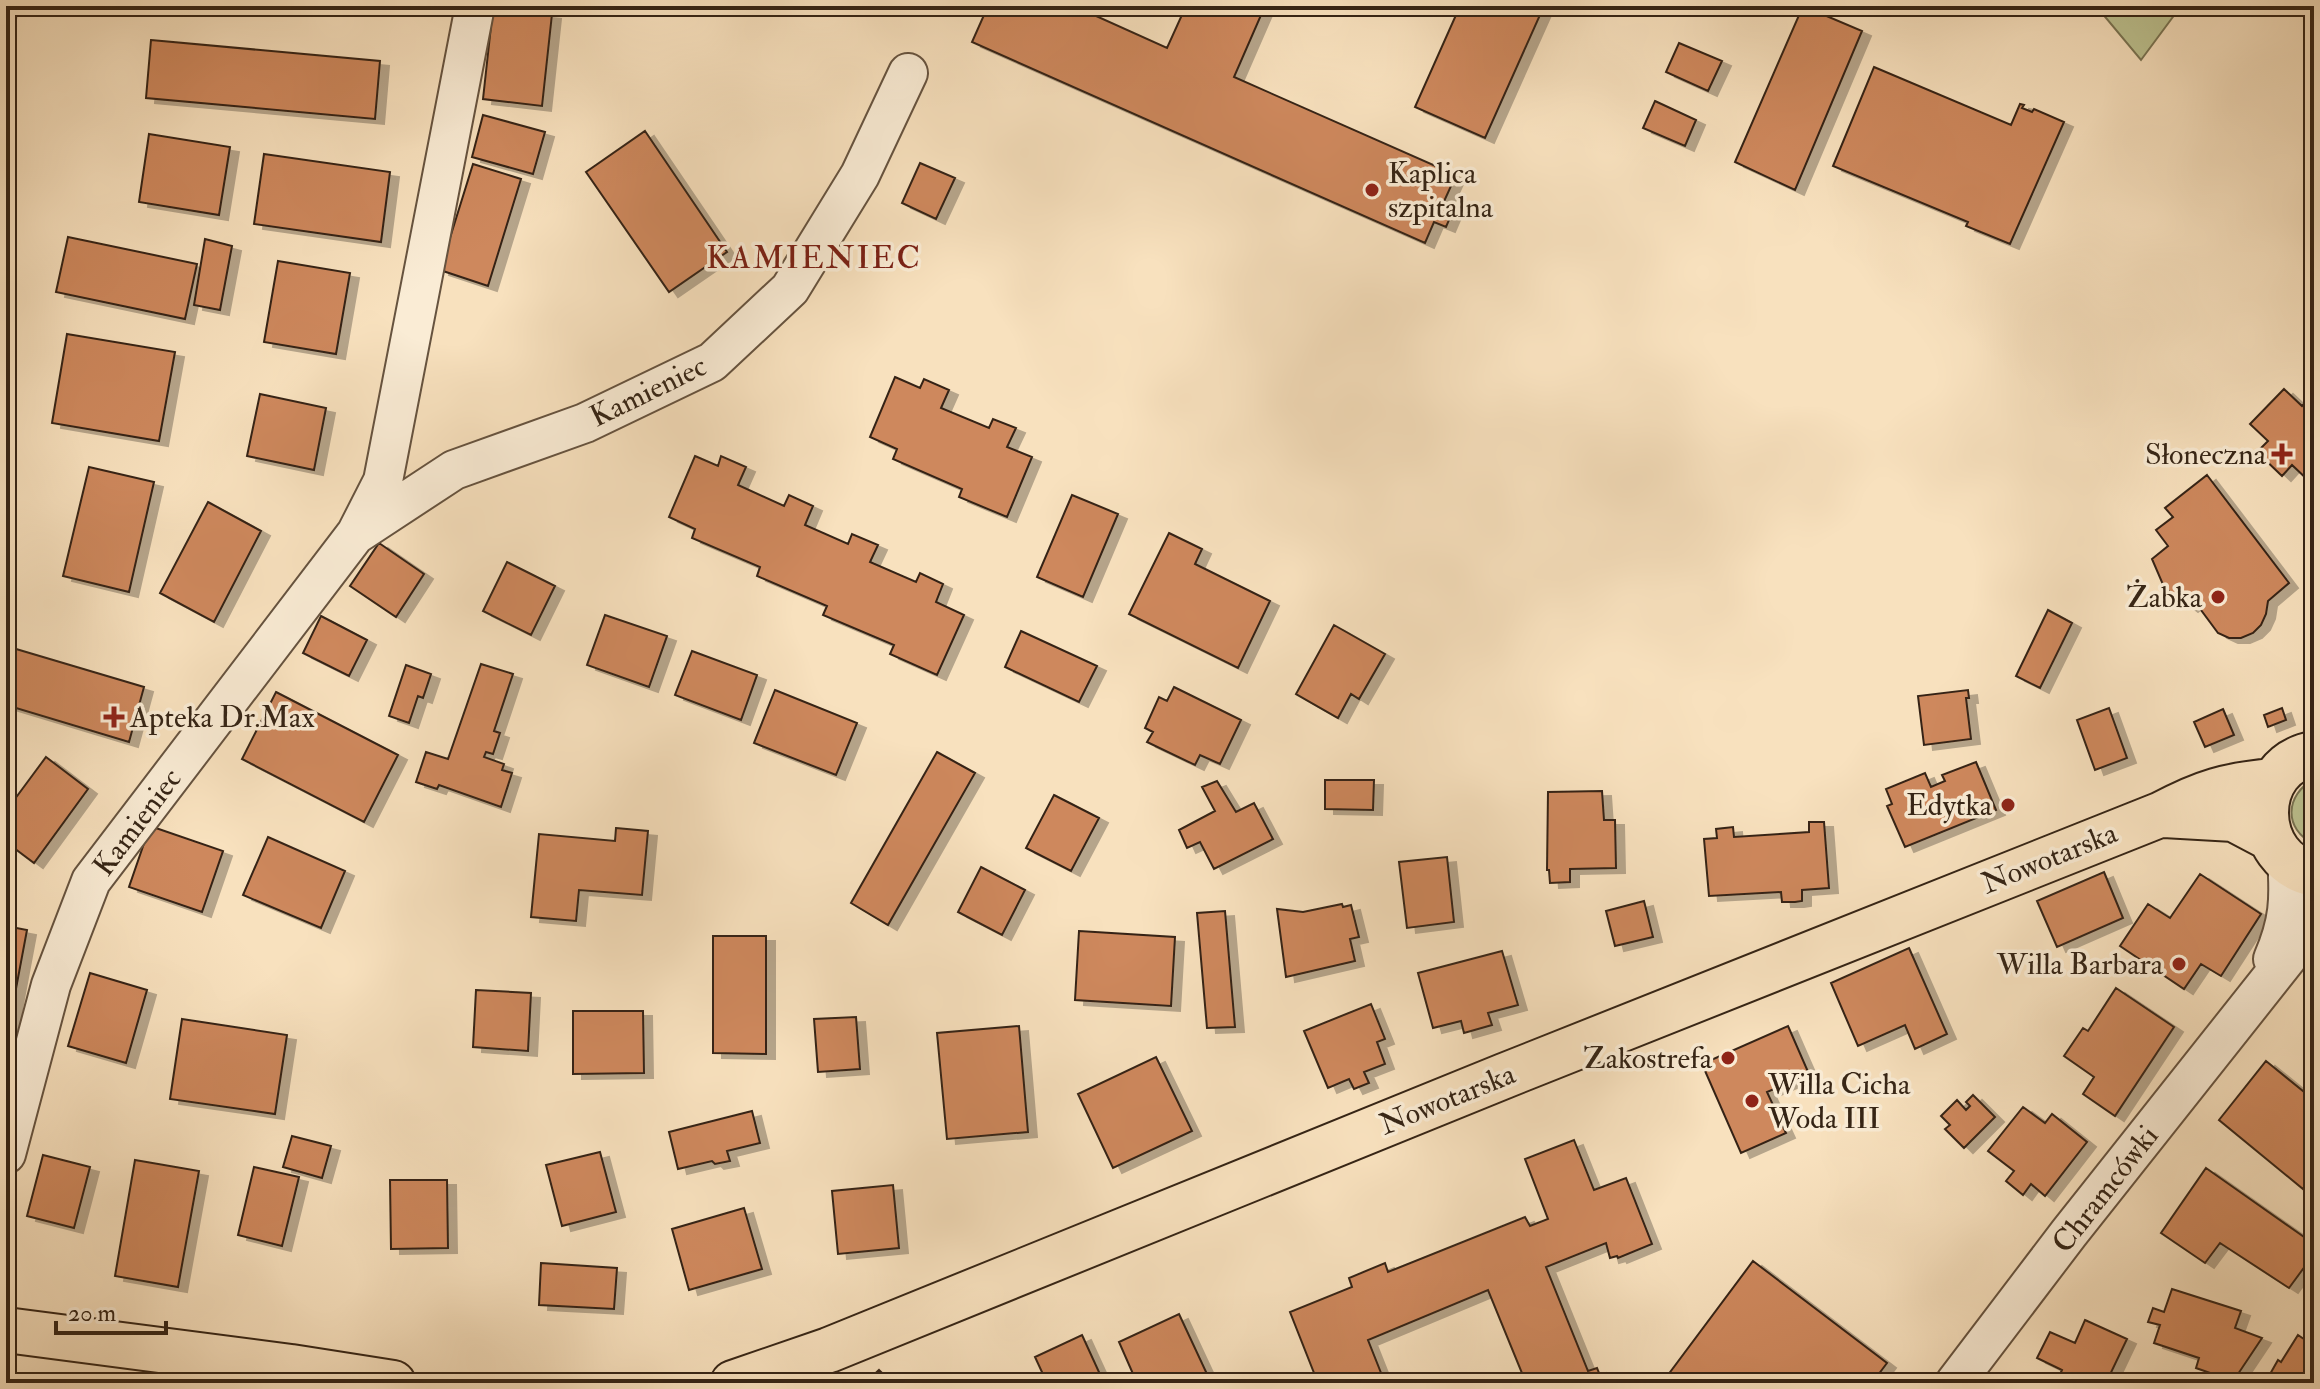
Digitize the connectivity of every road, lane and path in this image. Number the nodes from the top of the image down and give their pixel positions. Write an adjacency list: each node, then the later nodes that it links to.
1 (475, 6): 3 (street, Kamieniec)
2 (908, 73): 3 (street, Kamieniec)
3 (355, 535): 10 (street, Kamieniec)
4 (2314, 754): 5 (main road)
5 (2274, 781): 6 (main road, Nowotarska); 7 (main road)
6 (2162, 814): 7 (main road, Nowotarska); 13 (main road, Nowotarska)
7 (2290, 857): 9 (street, Chramcówki)
8 (2314, 919): 9 (street, Chramcówki)
9 (2256, 995): 14 (street, Chramcówki)
10 (6, 1154)
11 (6, 1330): 12 (main road)
12 (393, 1383)
13 (733, 1383)
14 (1955, 1383)

